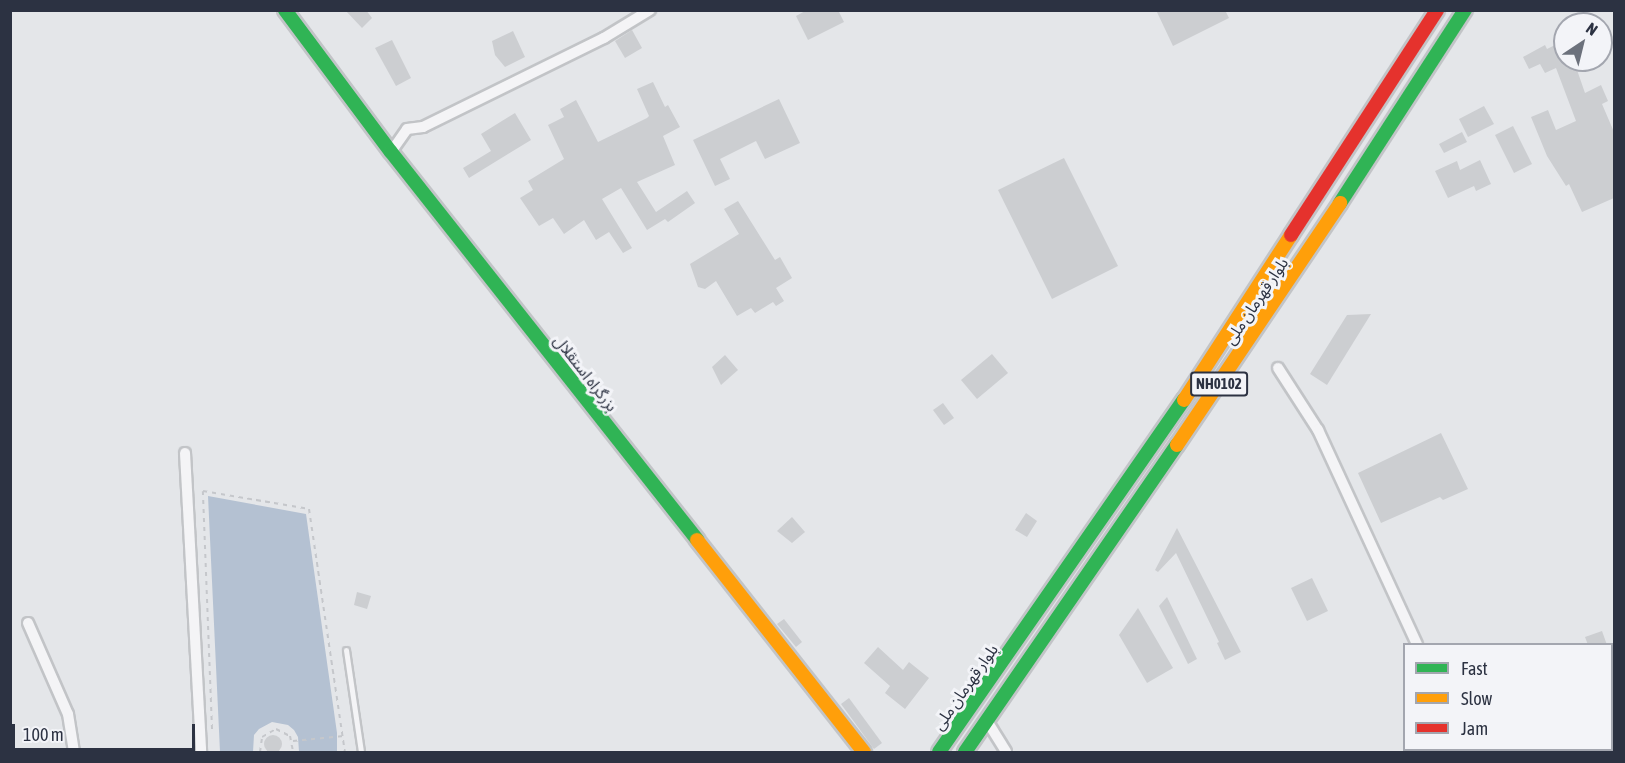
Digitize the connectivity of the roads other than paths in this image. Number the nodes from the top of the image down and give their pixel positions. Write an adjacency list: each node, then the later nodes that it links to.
1 (285, 10): 5 (highway, بزرگراه استقلال)
2 (650, 10): 5 (street)
3 (1437, 10): 17 (highway, بلوار قهرمان ملی / NH0102)
4 (1465, 10): 11 (highway, بلوار قهرمان ملی / NH0102)
5 (391, 152): 16 (highway, بزرگراه استقلال)
6 (1278, 368): 9 (street)
7 (185, 453): 14 (street)
8 (28, 623): 13 (street)
9 (1416, 643)
10 (346, 650): 15 (lane)
11 (987, 721): 18 (highway, بلوار قهرمان ملی / NH0102); 19 (street)
12 (1466, 751): 20 (street)
13 (74, 753)
14 (201, 753)
15 (361, 753)
16 (864, 753)
17 (939, 753)
18 (965, 753)
19 (1006, 753)
20 (1461, 753)

